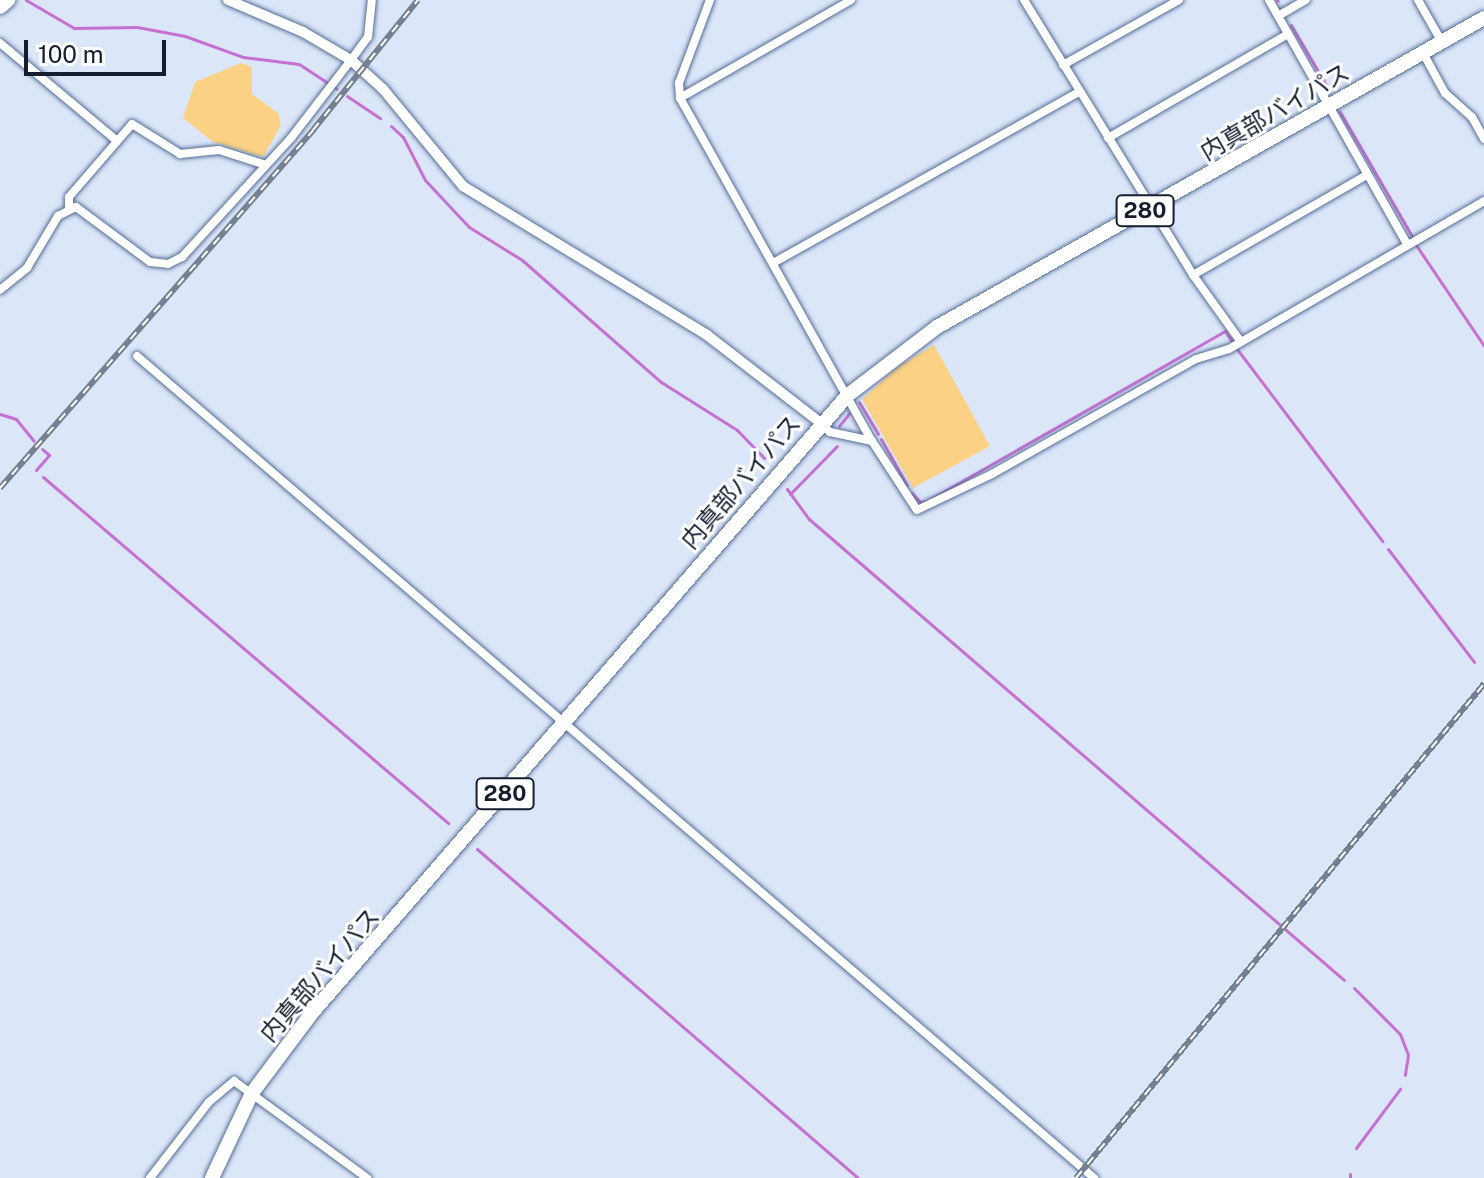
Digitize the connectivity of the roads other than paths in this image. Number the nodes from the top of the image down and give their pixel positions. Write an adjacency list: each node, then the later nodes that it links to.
1 (8, 0): 11 (highway)
2 (228, 0): 18 (street)
3 (372, 0): 18 (street)
4 (710, 0): 21 (street)
5 (851, 0): 21 (street)
6 (1024, 0): 19 (street)
7 (1179, 0): 19 (street)
8 (1269, 0): 12 (street)
9 (1306, 0): 12 (street)
10 (1418, 0): 15 (street)
11 (0, 7)
12 (1278, 16): 14 (street)
13 (1484, 18): 15 (highway, 内真部バイパス / 280)
14 (1288, 34): 22 (street); 23 (street)
15 (1442, 42): 17 (highway, 内真部バイパス / 280)
16 (0, 43): 25 (street)
17 (1423, 53): 22 (highway, 内真部バイパス / 280); 24 (street)
18 (351, 60): 26 (street); 38 (street)
19 (1063, 65): 20 (street)
20 (1079, 92): 23 (street); 32 (street)
21 (680, 98): 32 (street)
22 (1328, 106): 27 (street); 29 (highway, 内真部バイパス / 280)
23 (1108, 138): 29 (street)
24 (1484, 139)
25 (116, 140): 26 (street); 30 (street)
26 (266, 165): 30 (street)
27 (1367, 175): 31 (street); 33 (street)
28 (1484, 201): 31 (street)
29 (1152, 207): 33 (street); 37 (highway, 内真部バイパス / 280)
30 (69, 208): 34 (street)
31 (1407, 244): 35 (street)
32 (773, 263): 37 (street)
33 (1193, 275): 35 (street)
34 (0, 290)
35 (1241, 342): 39 (street)
36 (137, 356): 40 (street)
37 (848, 395): 38 (highway, 内真部バイパス / 280); 39 (street)
38 (821, 423): 39 (street); 40 (highway, 内真部バイパス / 280)
39 (872, 441)
40 (565, 723): 41 (highway, 内真部バイパス / 280); 45 (street)
41 (252, 1093): 42 (street); 43 (highway, 内真部バイパス / 280); 44 (street)
42 (150, 1178)
43 (212, 1178)
44 (367, 1178)
45 (1094, 1178)

